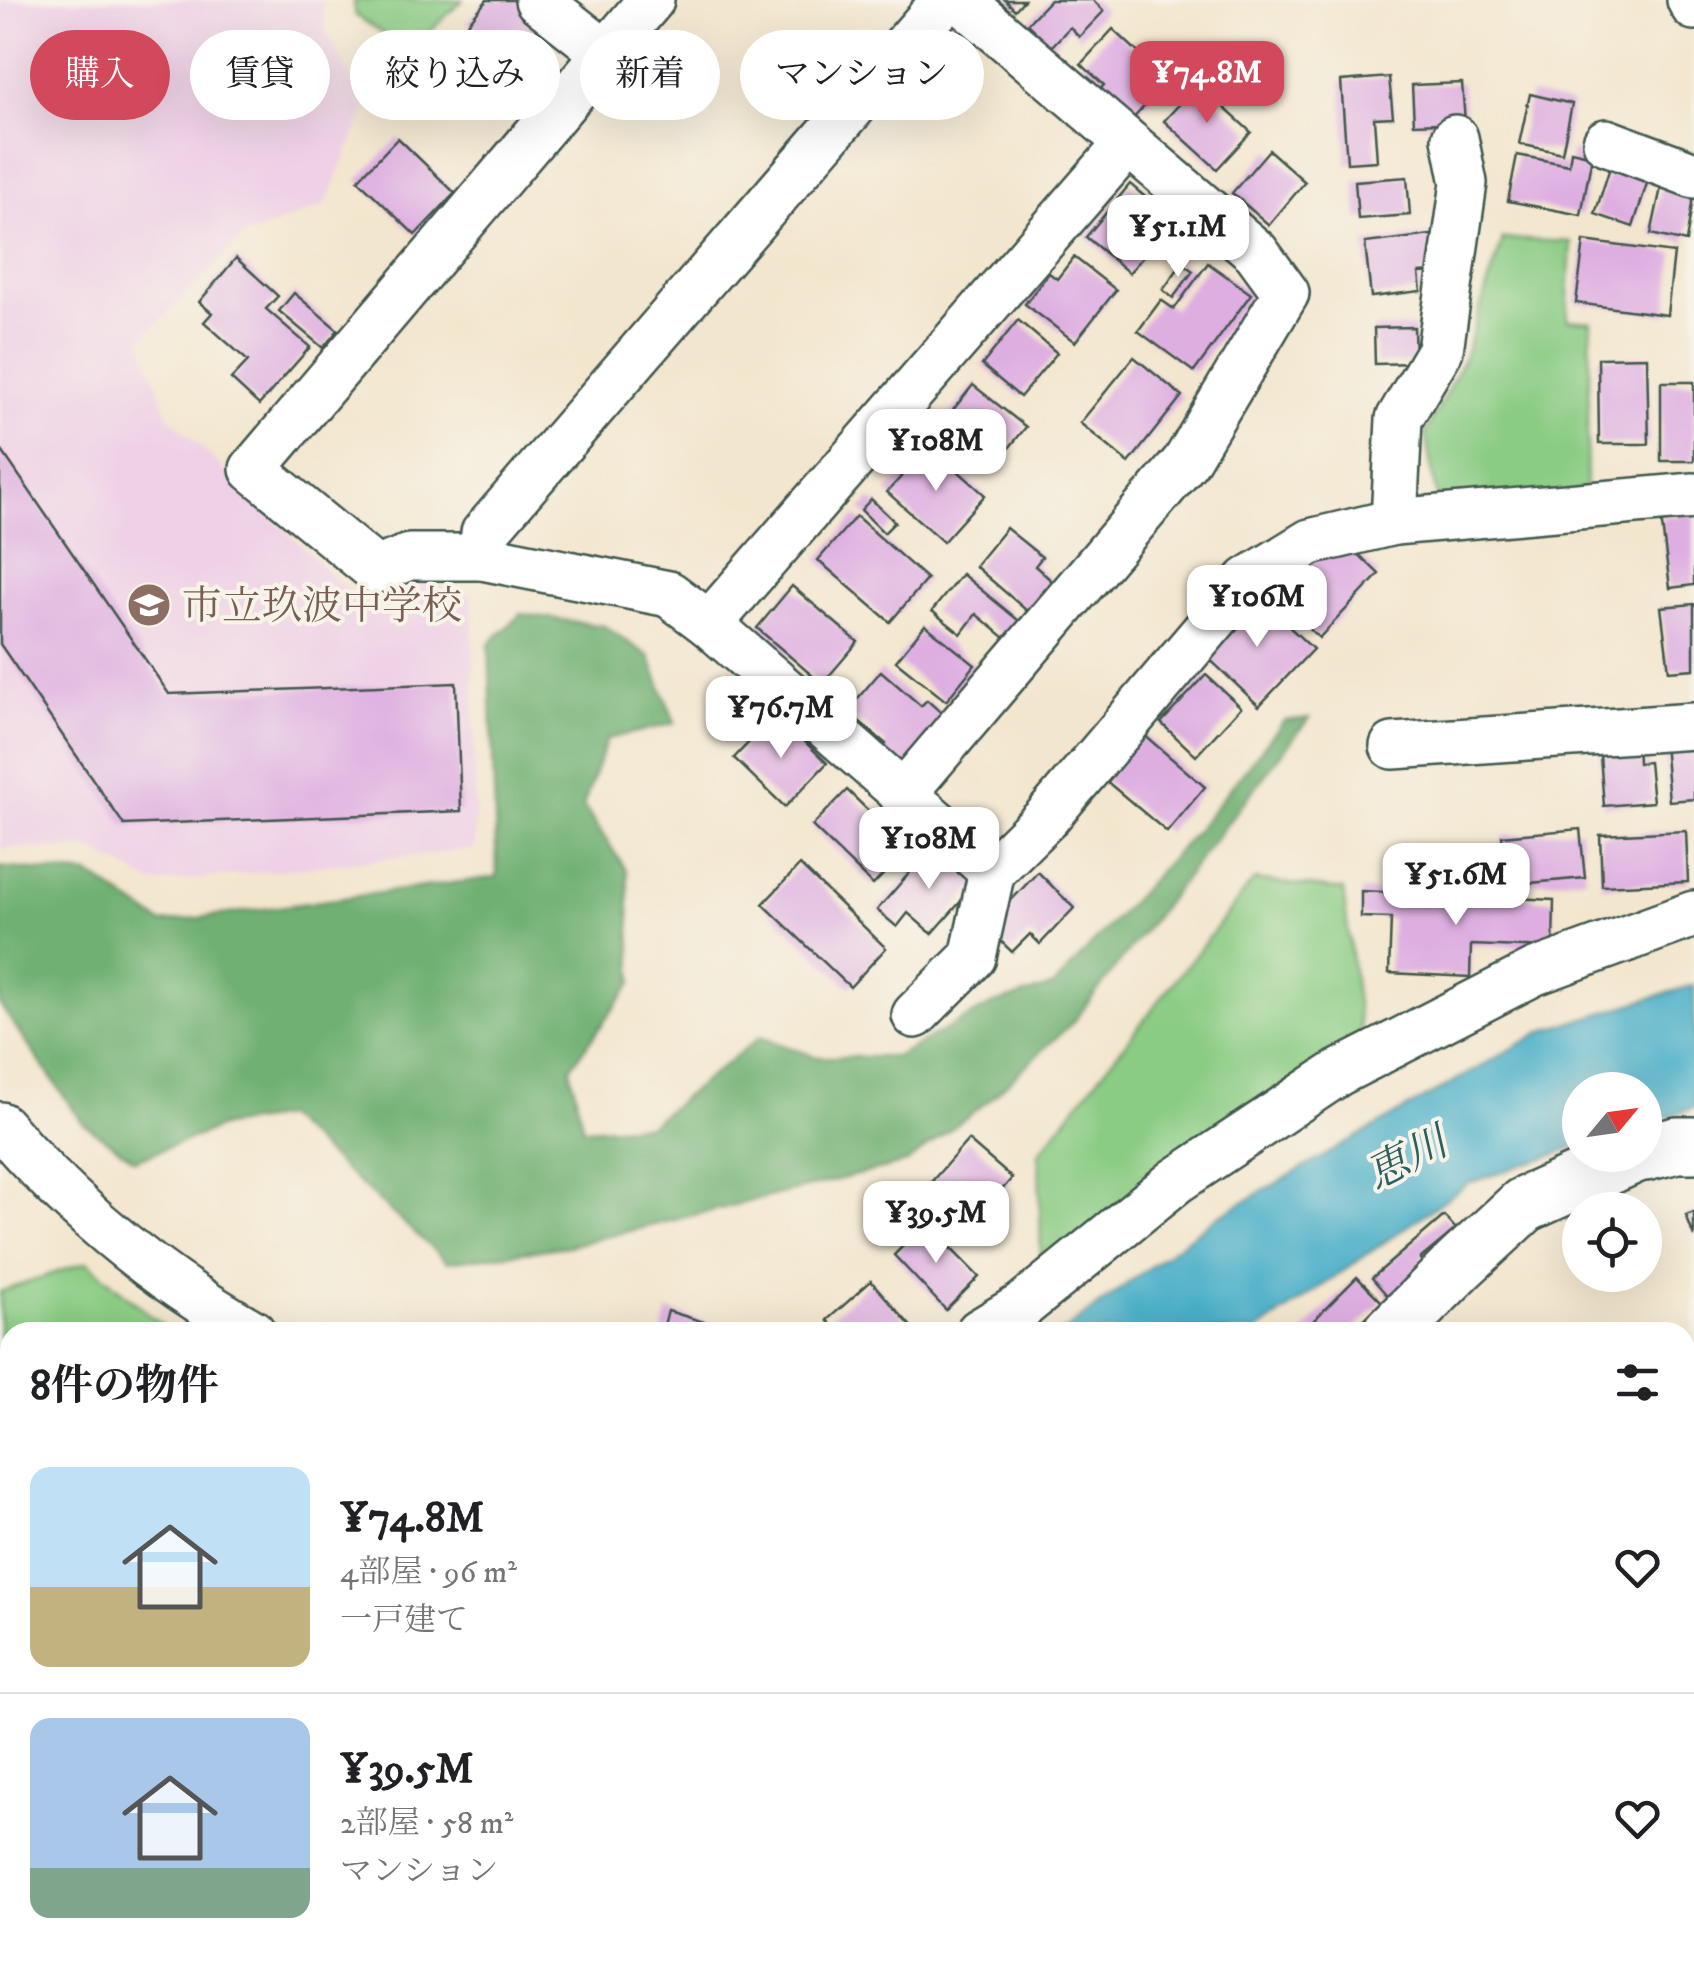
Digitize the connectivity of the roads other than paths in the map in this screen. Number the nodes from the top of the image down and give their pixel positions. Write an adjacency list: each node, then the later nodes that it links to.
1 (538, 0): 8 (street)
2 (651, 0): 7 (street)
3 (945, 0): 16 (street)
4 (961, 0): 12 (street)
5 (1690, 0): 6 (street)
6 (1694, 8)
7 (624, 30)
8 (580, 33)
9 (580, 81): 16 (street)
10 (1455, 138): 15 (street)
11 (1606, 142): 13 (street)
12 (1127, 144): 17 (street); 20 (street)
13 (1694, 175)
14 (1694, 496): 15 (street)
15 (1394, 522): 21 (street)
16 (482, 558): 17 (street)
17 (709, 624): 20 (street)
18 (1694, 726): 19 (street)
19 (1392, 746)
20 (902, 795): 21 (street)
21 (992, 871): 23 (street)
22 (1694, 914): 29 (street)
23 (915, 1014)
24 (0, 1125): 28 (street)
25 (1694, 1145): 26 (main road)
26 (1662, 1149)
27 (1599, 1172): 30 (main road)
28 (235, 1322)
29 (996, 1322)
30 (1402, 1322)

